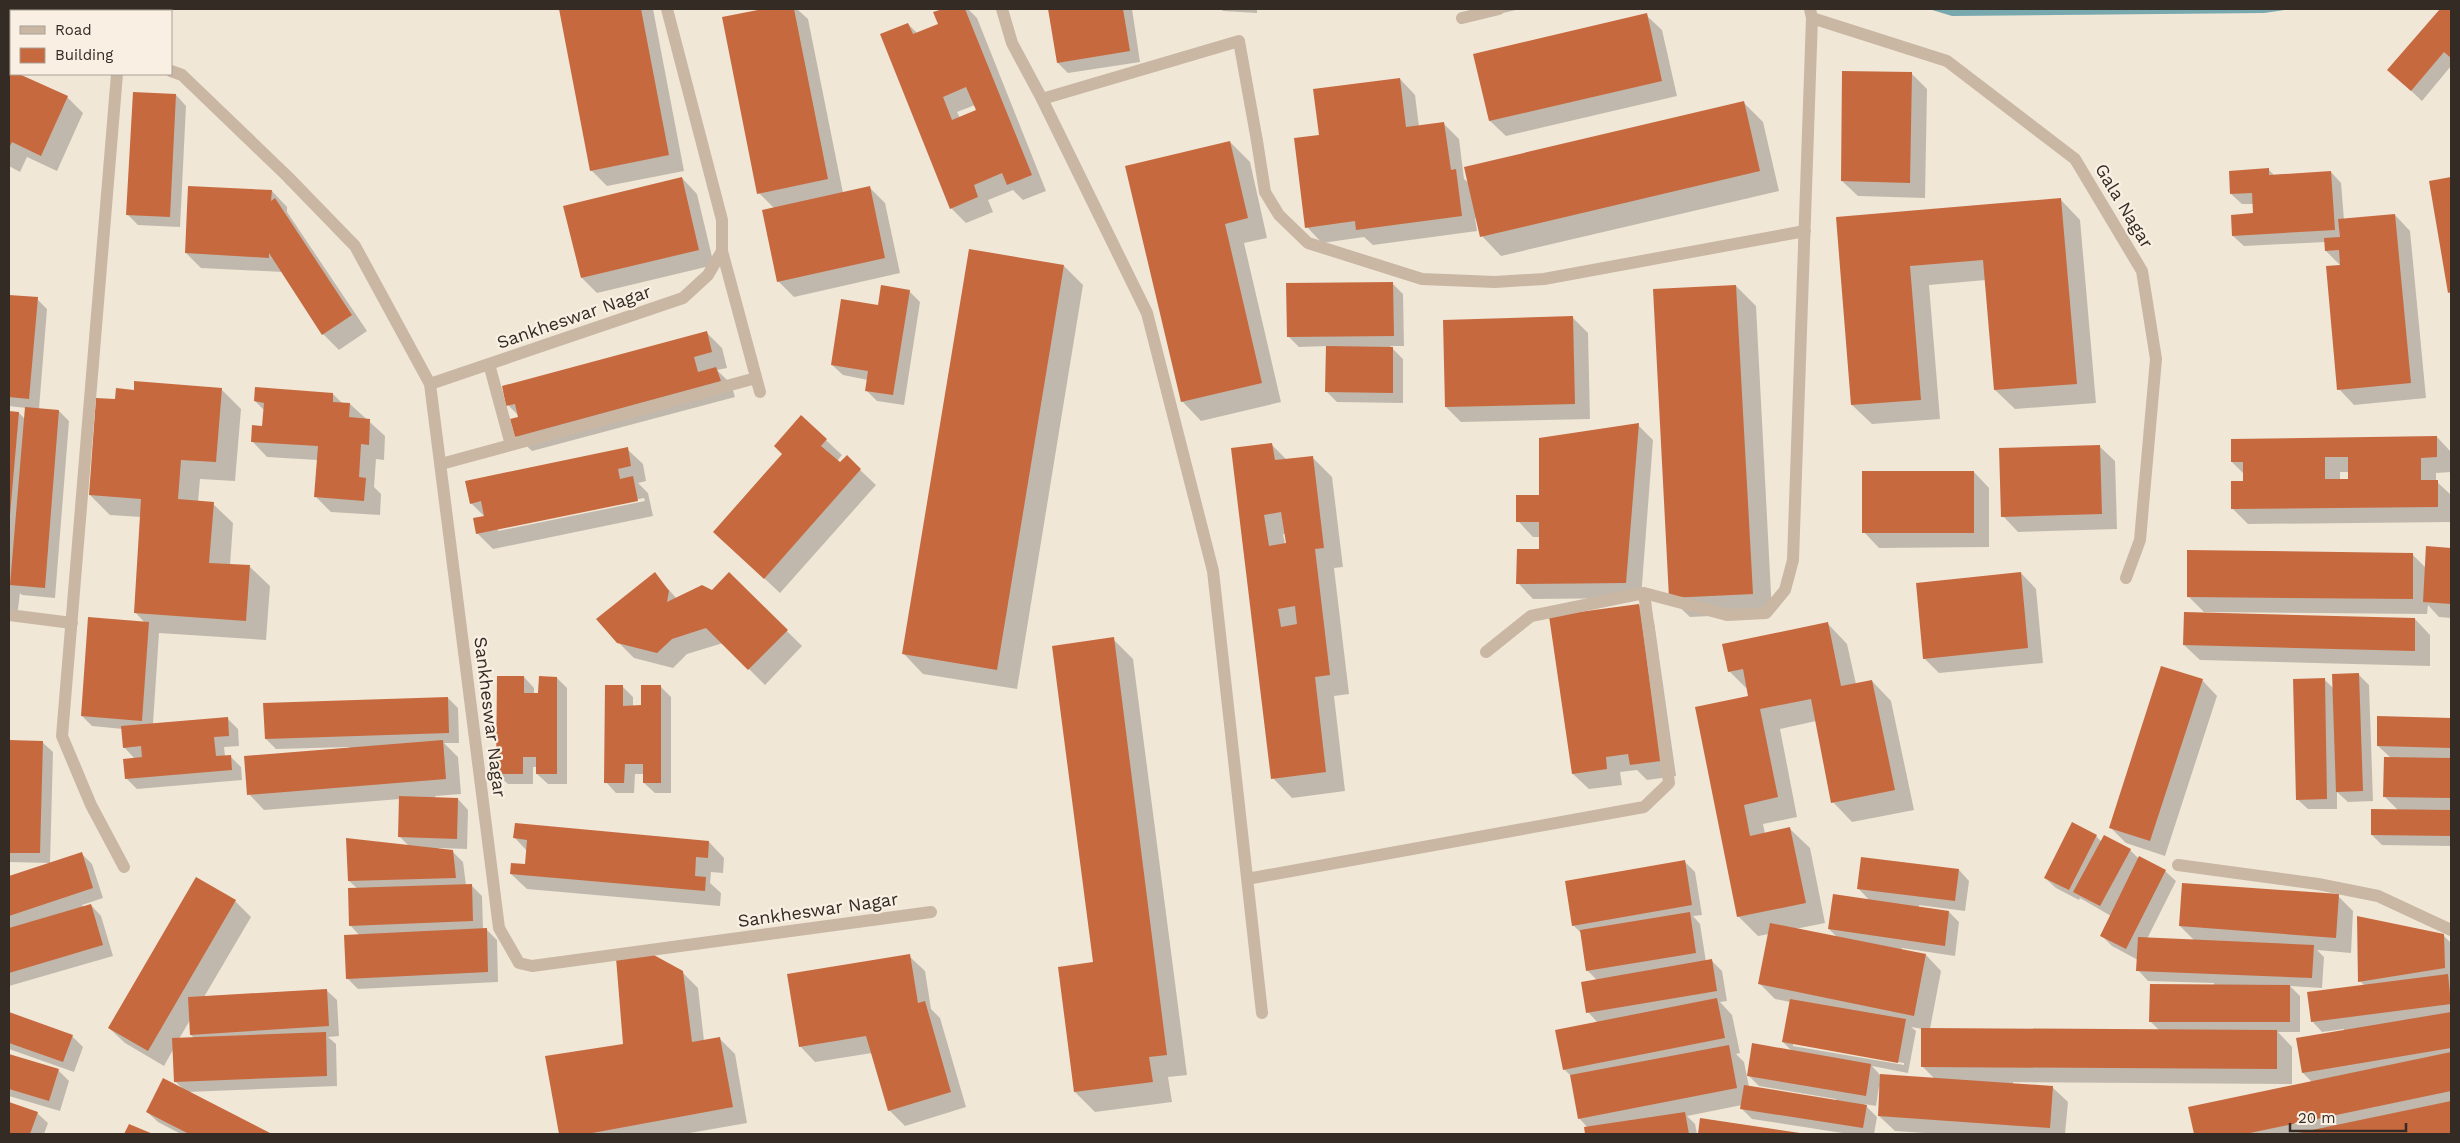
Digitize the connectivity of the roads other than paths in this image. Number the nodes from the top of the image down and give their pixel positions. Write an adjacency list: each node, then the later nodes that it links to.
1 (667, 9): 10 (street)
2 (1002, 9): 8 (street)
3 (1499, 9): 5 (street)
4 (1811, 13): 9 (street); 17 (street, Gala Nagar)
5 (1462, 18)
6 (172, 71): 13 (street)
7 (117, 75): 20 (street)
8 (1042, 99): 9 (street); 24 (street)
9 (1805, 231): 18 (street)
10 (722, 251): 11 (street, Sankheswar Nagar); 12 (street)
11 (489, 364): 13 (street, Sankheswar Nagar); 15 (street)
12 (756, 378): 14 (street); 15 (street)
13 (430, 384): 16 (street, Sankheswar Nagar)
14 (760, 392)
15 (511, 445): 16 (street)
16 (441, 464): 25 (street, Sankheswar Nagar)
17 (2126, 578)
18 (1644, 593): 21 (street); 24 (street)
19 (9, 615): 20 (street)
20 (72, 622): 23 (street)
21 (1486, 652)
22 (2178, 865): 26 (street)
23 (124, 868)
24 (1247, 879): 27 (street)
25 (931, 912)
26 (2451, 930)
27 (1262, 1013)

